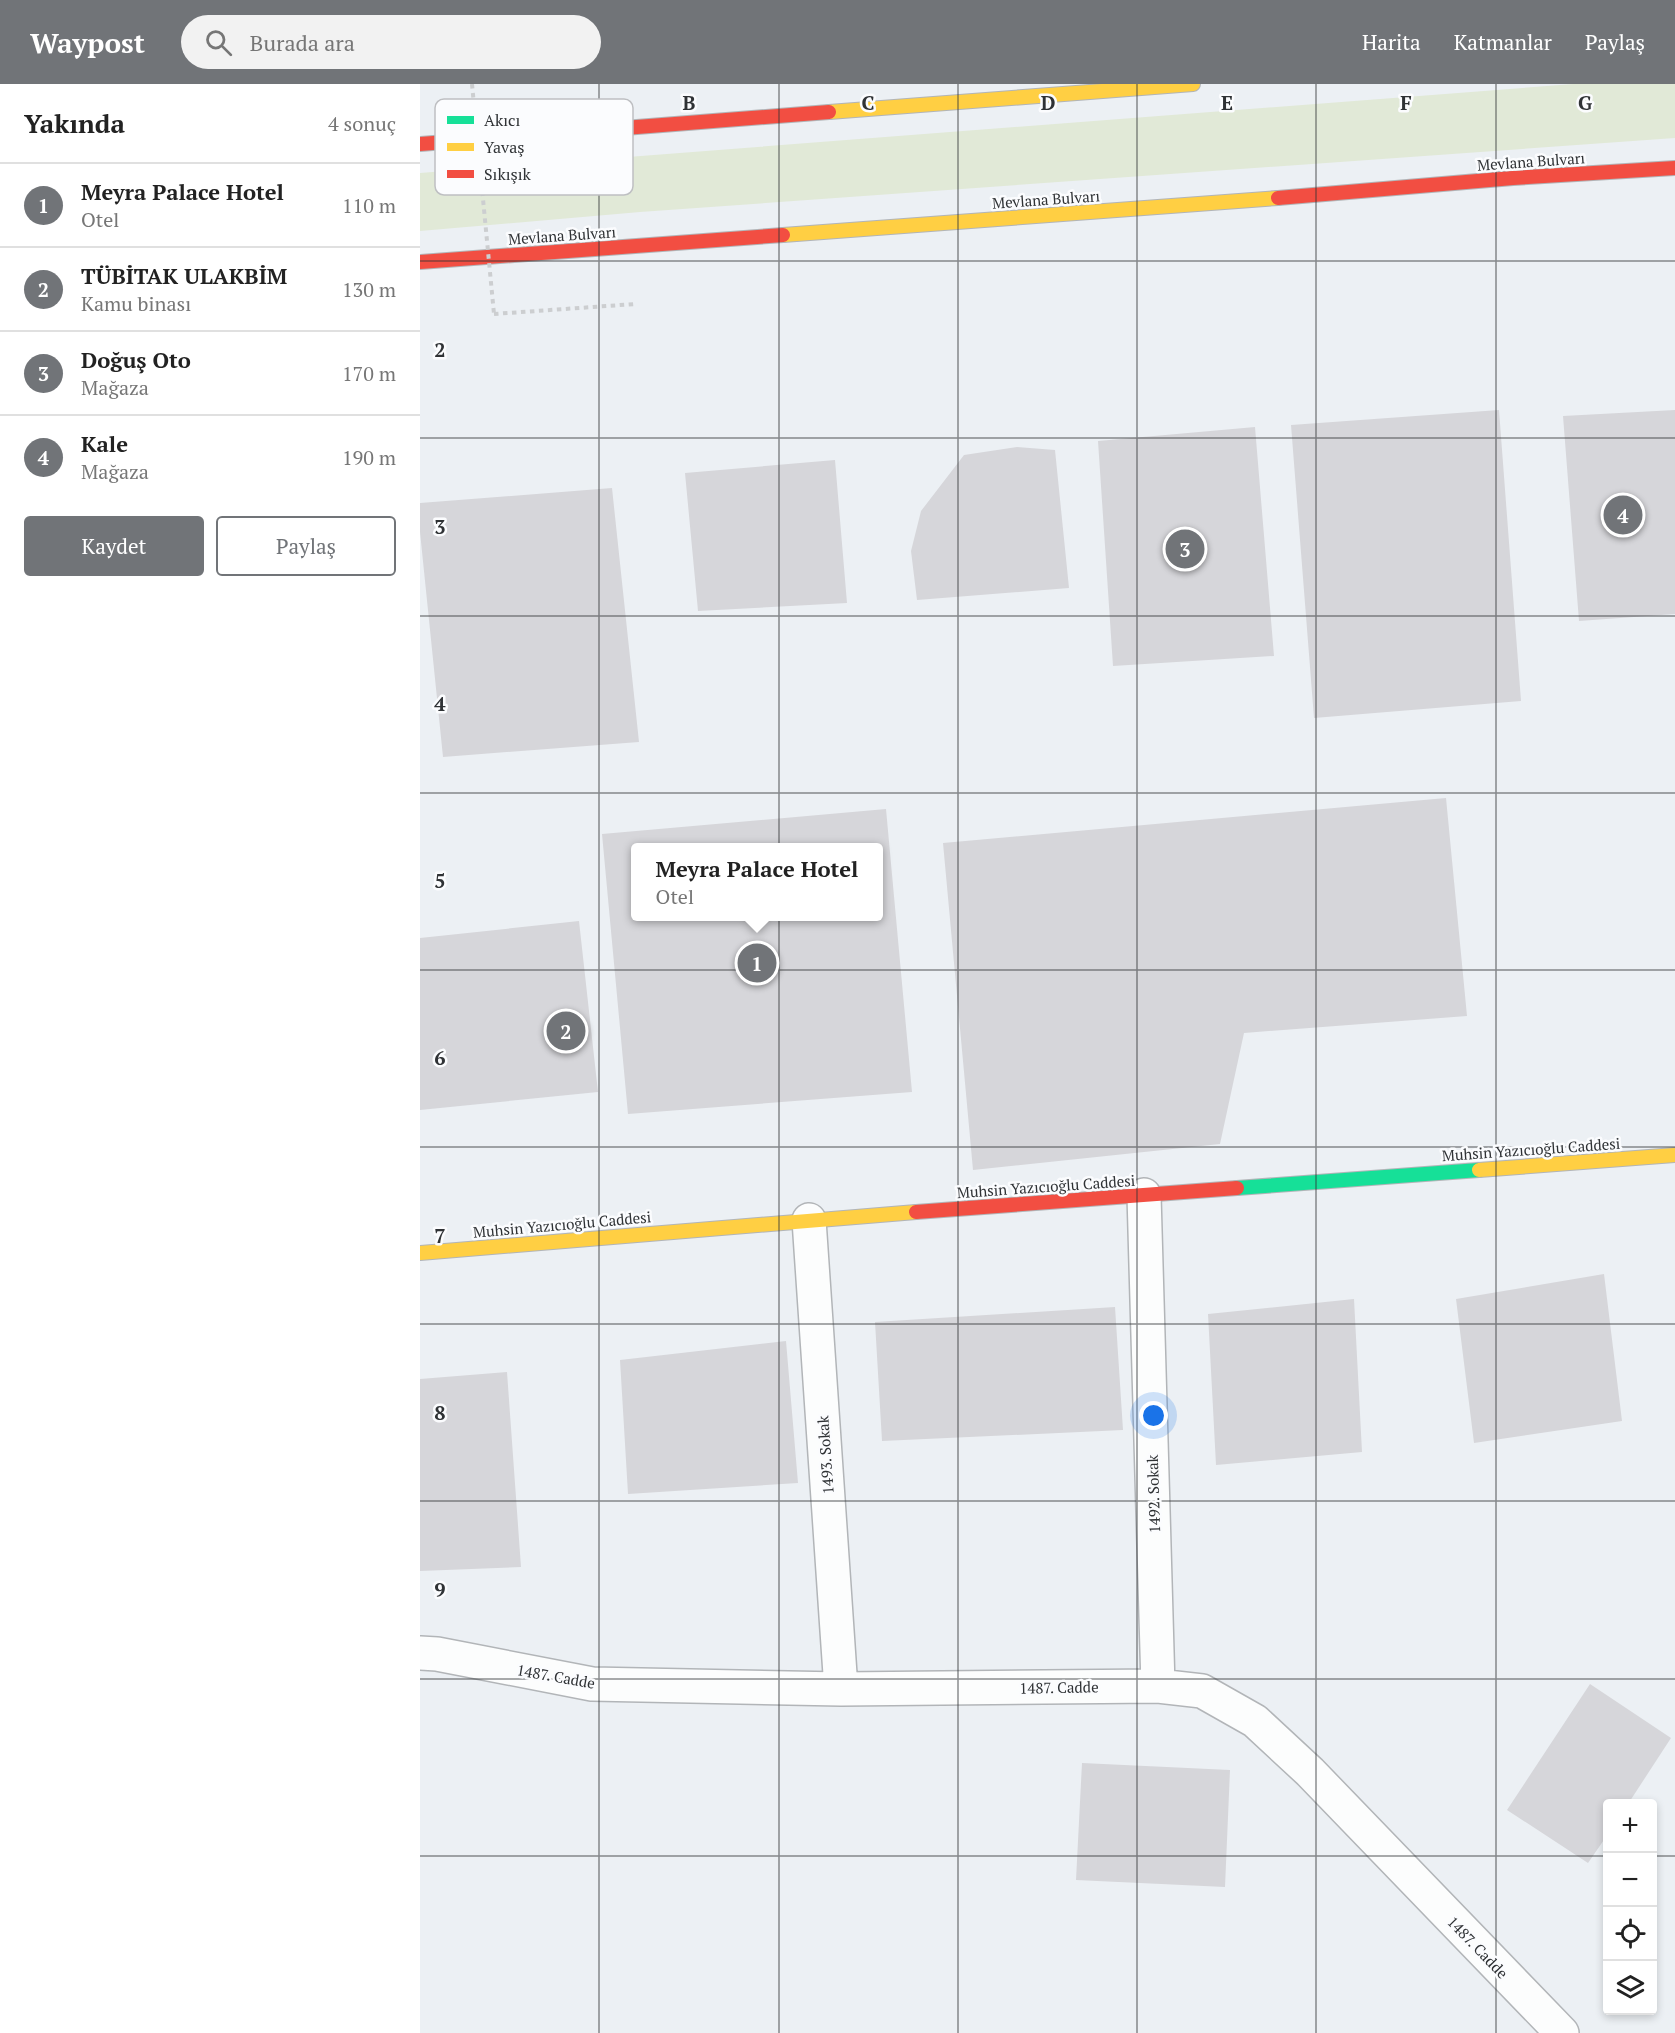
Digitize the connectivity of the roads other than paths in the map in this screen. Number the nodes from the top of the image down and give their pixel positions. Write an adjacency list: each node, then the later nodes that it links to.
1 (1193, 84): 2 (main road)
2 (633, 127)
3 (435, 143): 4 (main road)
4 (420, 144)
5 (1675, 168): 6 (main road, Mevlana Bulvarı)
6 (420, 262)
7 (1675, 1155): 8 (main road, Muhsin Yazıcıoğlu Caddesi)
8 (1144, 1195): 9 (main road, Muhsin Yazıcıoğlu Caddesi); 12 (street, 1492. Sokak)
9 (809, 1220): 10 (main road, Muhsin Yazıcıoğlu Caddesi); 13 (street, 1493. Sokak)
10 (420, 1253)
11 (426, 1661): 13 (street, 1487. Cadde)
12 (1158, 1686): 13 (street, 1487. Cadde); 14 (street, 1487. Cadde)
13 (841, 1689)
14 (1562, 2033)

